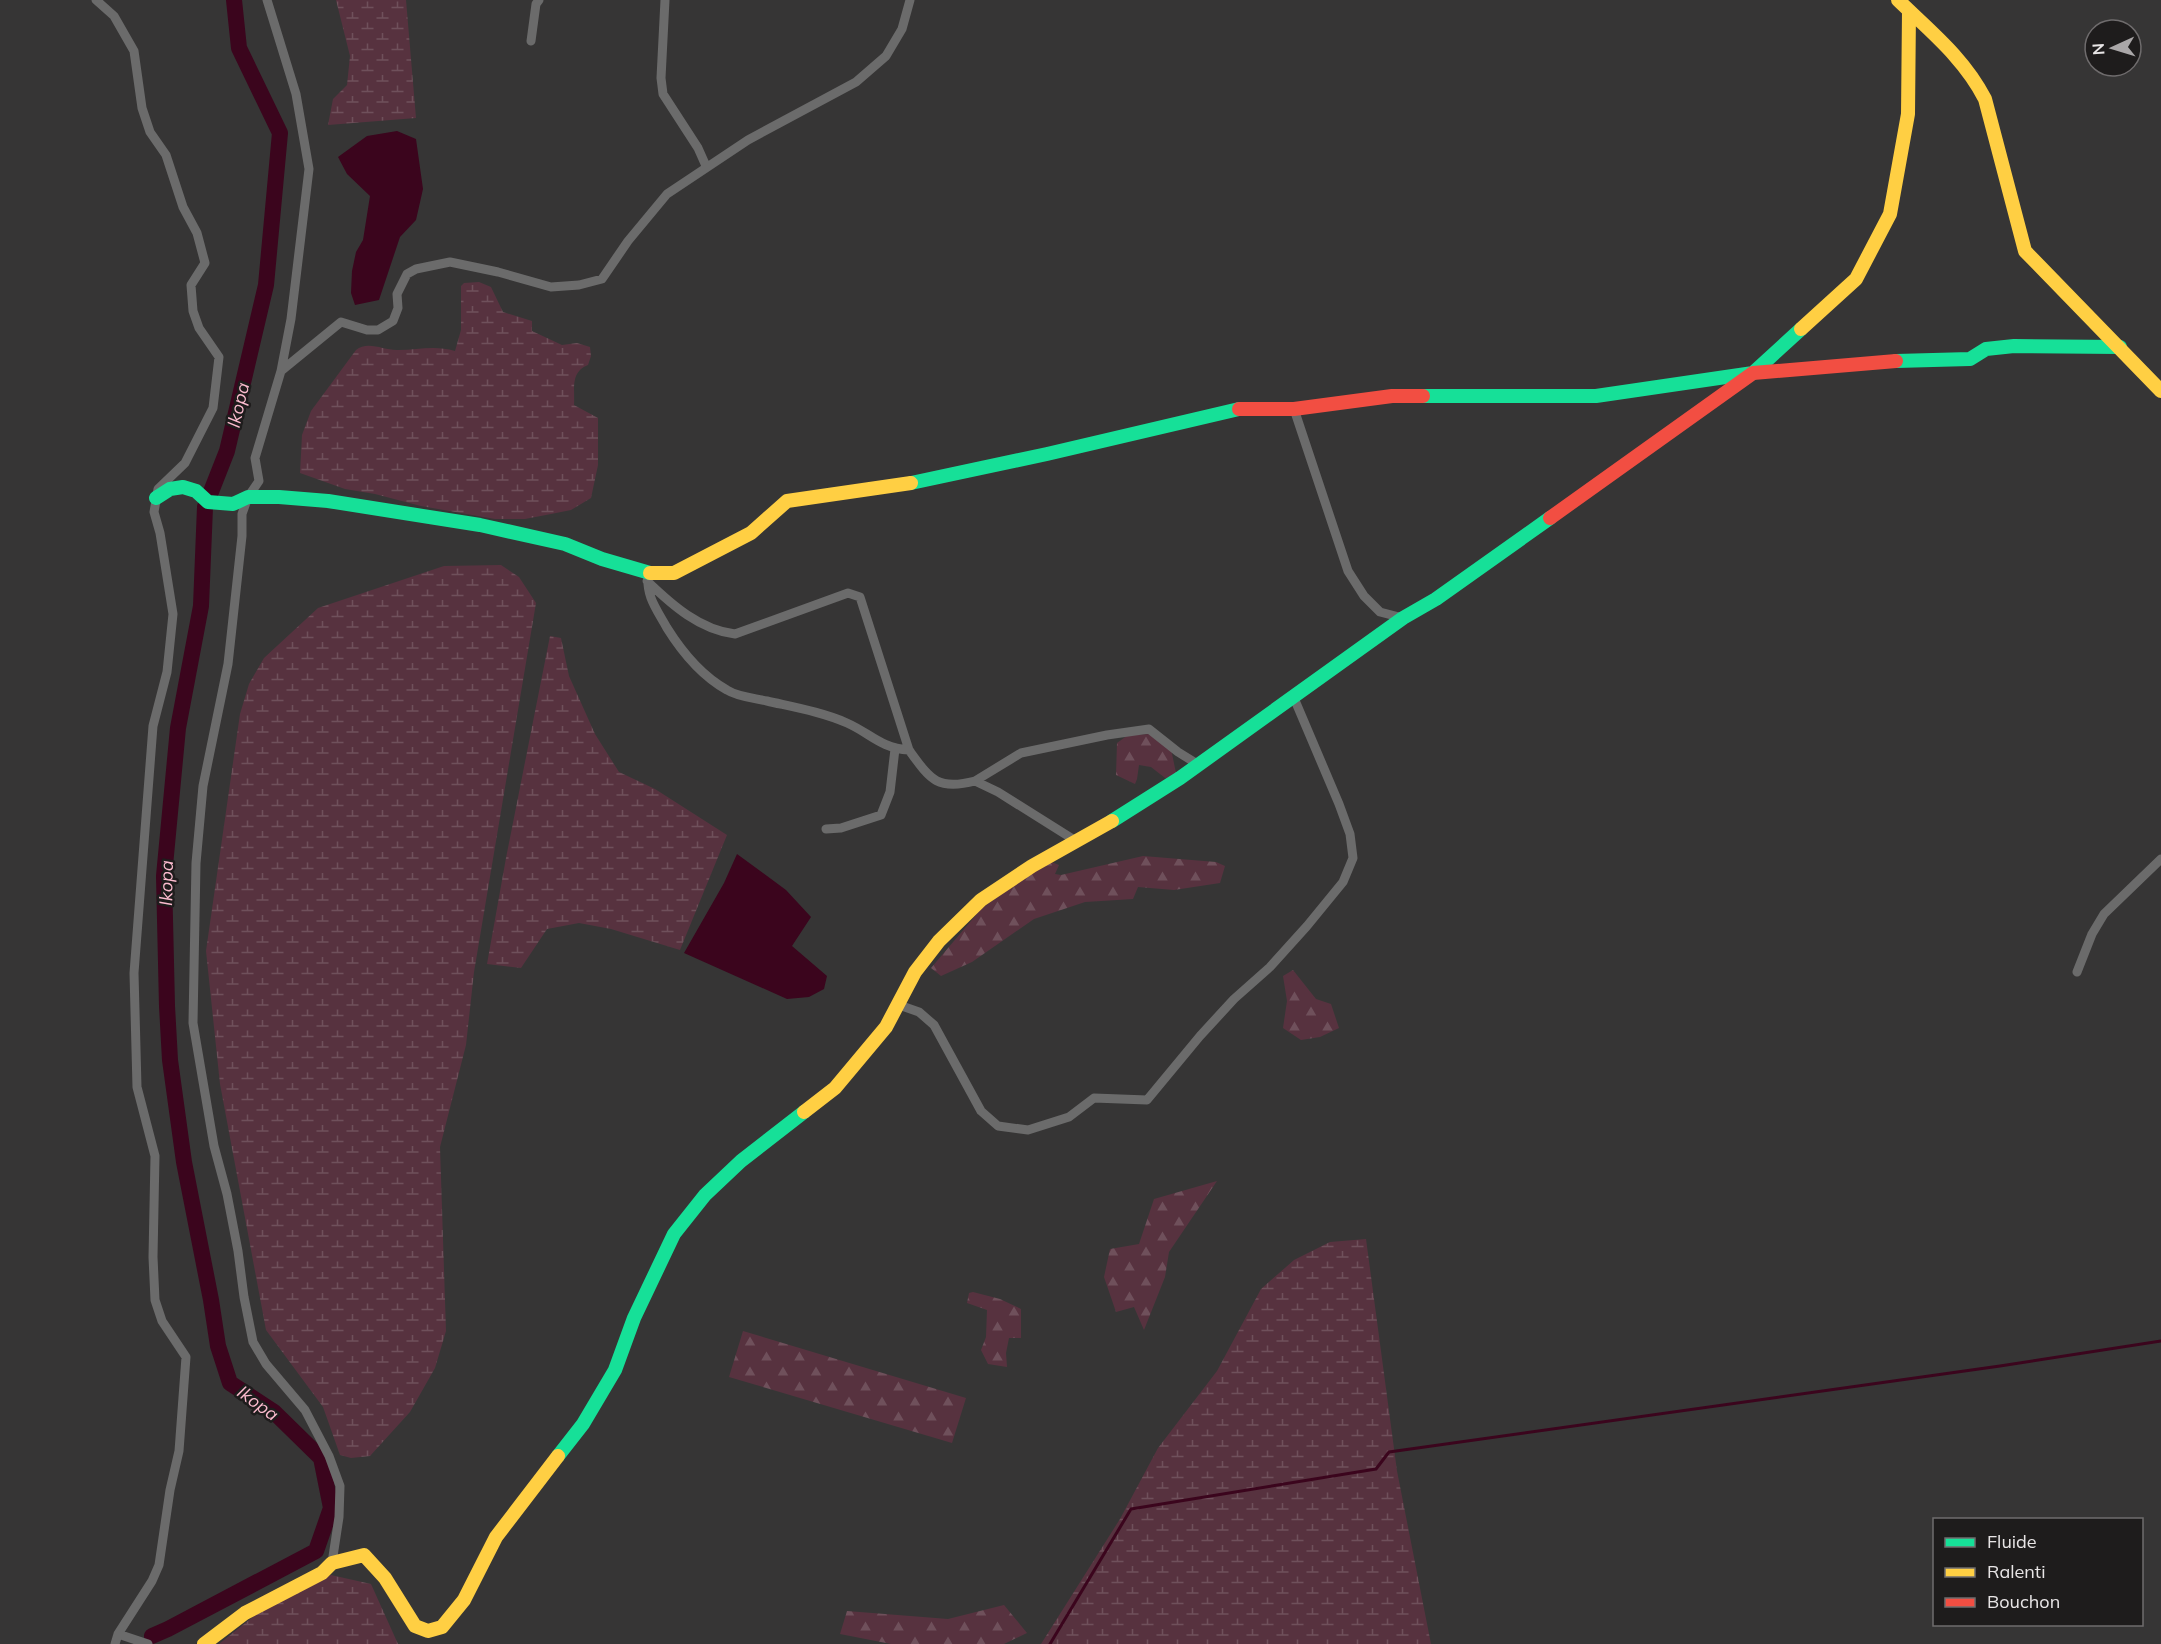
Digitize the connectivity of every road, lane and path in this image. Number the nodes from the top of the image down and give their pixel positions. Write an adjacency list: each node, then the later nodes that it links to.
1 (96, 0): 15 (street)
2 (267, 0): 11 (street)
3 (539, 0): 8 (street)
4 (665, 0): 9 (street)
5 (910, 0): 9 (street)
6 (1898, 0): 7 (street)
7 (1909, 11): 10 (street); 12 (street)
8 (531, 41)
9 (706, 166): 11 (street)
10 (2120, 347): 12 (street); 13 (street)
11 (281, 371): 17 (street)
12 (1753, 373): 14 (street); 20 (street)
13 (2161, 391)
14 (1294, 410): 19 (street); 20 (street)
15 (176, 470): 16 (street); 18 (street)
16 (182, 486): 17 (street); 18 (street)
17 (248, 497): 19 (street); 31 (street)
18 (156, 498): 32 (street)
19 (648, 577): 22 (street); 23 (street)
20 (1403, 618): 21 (street)
21 (1293, 698): 24 (street); 30 (street)
22 (895, 749): 23 (street); 26 (street)
23 (909, 750): 25 (street)
24 (1199, 765): 25 (street); 27 (street)
25 (975, 781): 27 (street)
26 (826, 829)
27 (1076, 841): 30 (street)
28 (2161, 860): 29 (street)
29 (2077, 972)
30 (899, 1005): 31 (street)
31 (332, 1563): 35 (street)
32 (118, 1634): 33 (street); 34 (street)
33 (115, 1644)
34 (148, 1644)
35 (204, 1644)

